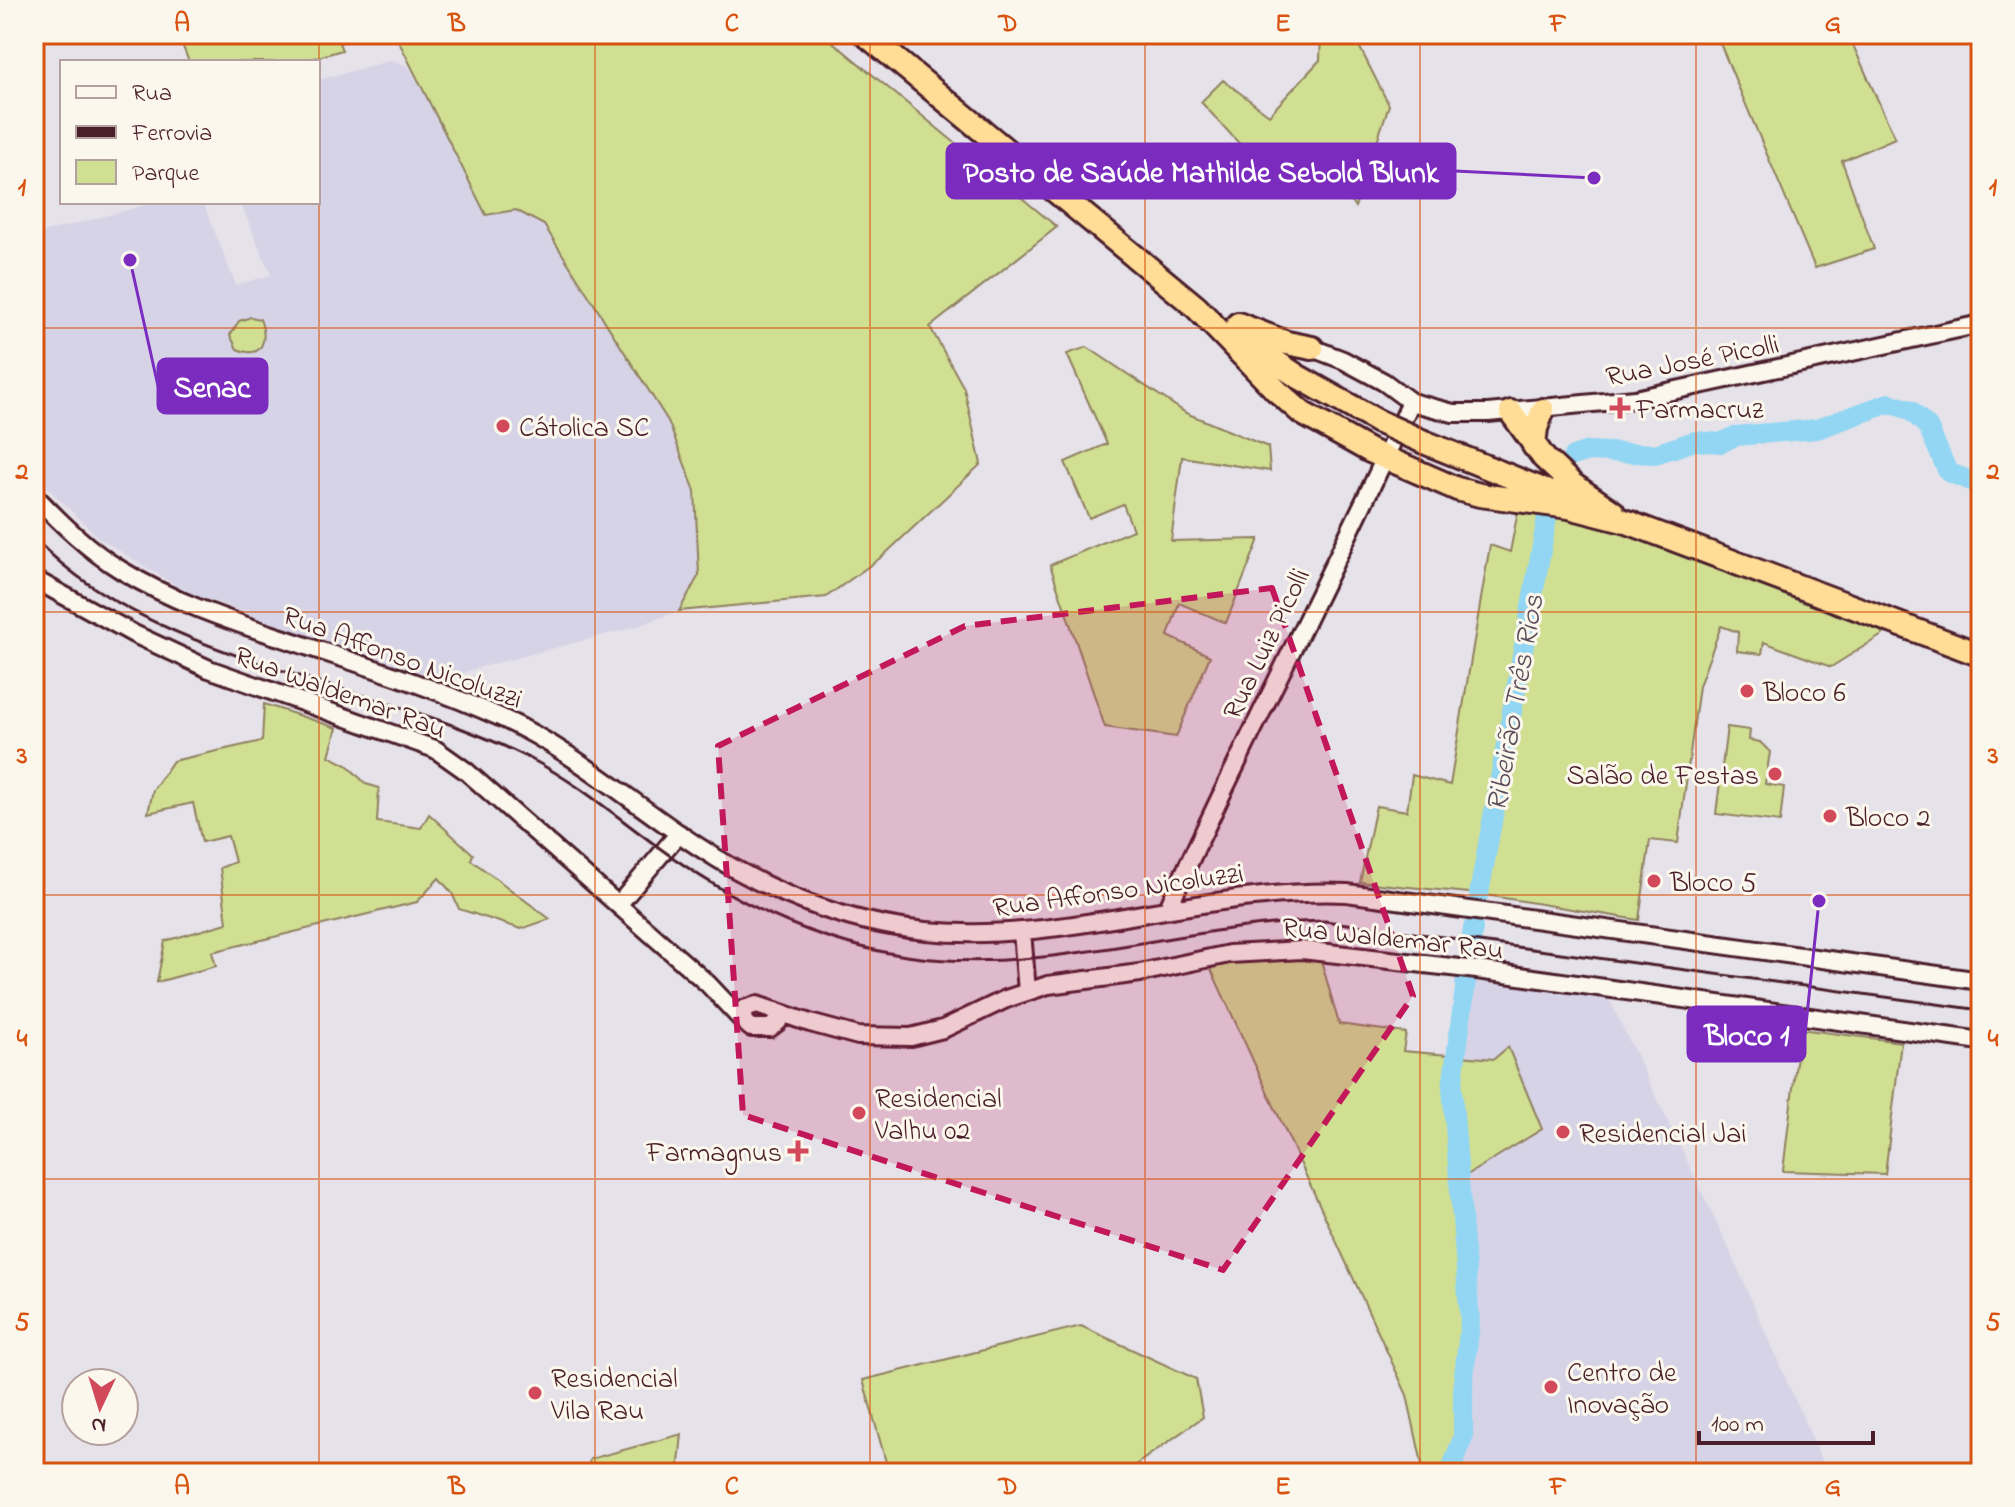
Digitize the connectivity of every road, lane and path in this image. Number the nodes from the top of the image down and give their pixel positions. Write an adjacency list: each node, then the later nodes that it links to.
1 (865, 34): 2 (highway)
2 (1202, 313): 4 (highway); 9 (highway); 11 (highway, bridge)
3 (1981, 324): 6 (street, Rua José Picolli)
4 (1312, 348): 5 (street)
5 (1411, 402): 7 (street, Rua José Picolli); 9 (street, Rua Luiz Picolli)
6 (1543, 410): 7 (street, Rua José Picolli); 8 (highway)
7 (1511, 412): 8 (highway)
8 (1534, 446): 11 (highway)
9 (1385, 458): 11 (highway); 16 (street, Rua Luiz Picolli)
10 (34, 495): 14 (street, Rua Affonso Nicoluzzi)
11 (1631, 523): 13 (highway)
12 (34, 579): 15 (street, Rua Waldemar Rau)
13 (1981, 655)
14 (679, 833): 15 (street); 17 (street, Rua Affonso Nicoluzzi)
15 (618, 905): 19 (street, Rua Waldemar Rau)
16 (1168, 908): 17 (street, Rua Affonso Nicoluzzi); 18 (street, Rua Affonso Nicoluzzi)
17 (1022, 932): 20 (street)
18 (1981, 981)
19 (711, 986): 21 (street, Rua Waldemar Rau); 23 (street, Rua Waldemar Rau)
20 (1027, 991): 22 (street, Rua Waldemar Rau); 24 (street, Rua Waldemar Rau)
21 (757, 1005): 22 (street, Rua Waldemar Rau); 23 (street)
22 (776, 1018): 23 (street)
23 (743, 1021)
24 (1981, 1041)

